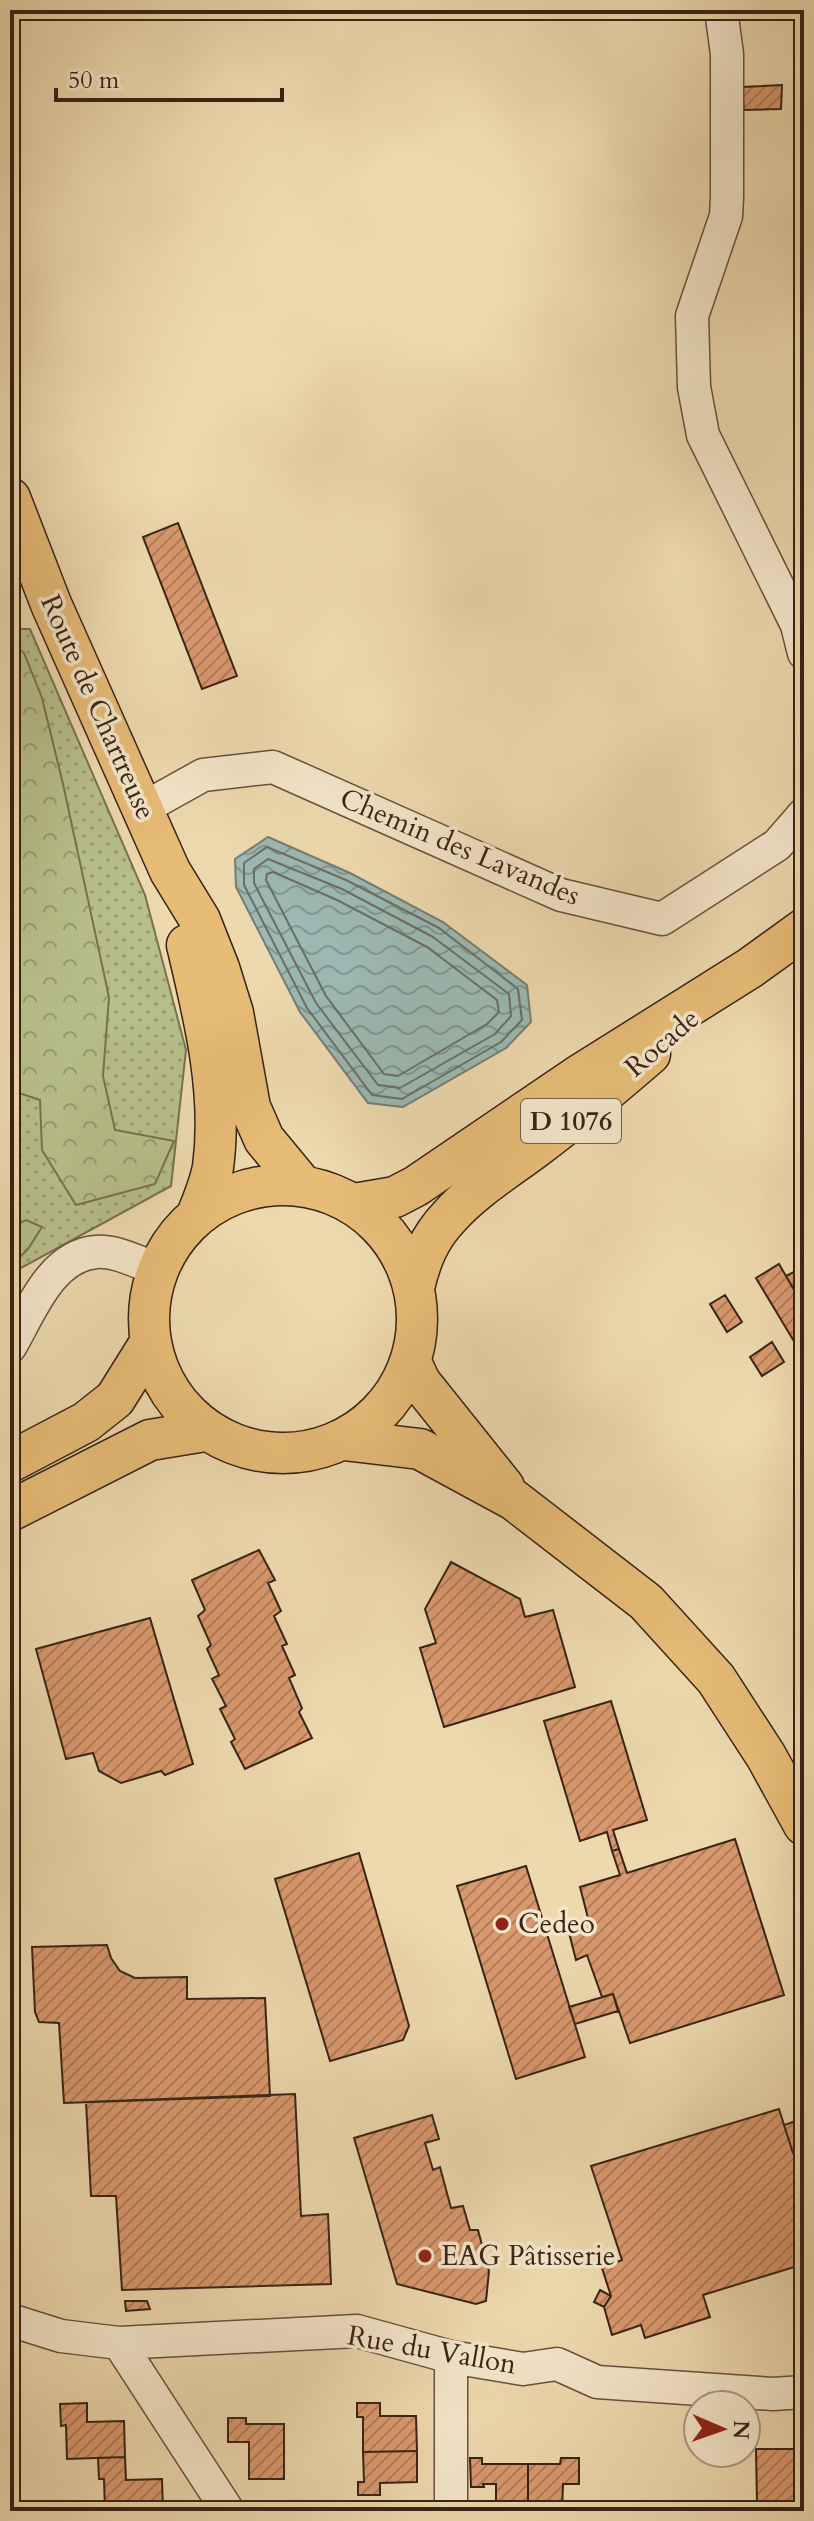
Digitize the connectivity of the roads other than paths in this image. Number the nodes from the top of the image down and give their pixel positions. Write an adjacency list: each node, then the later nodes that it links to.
1 (721, 10): 3 (street)
2 (10, 498): 4 (main road, Route de Chartreuse)
3 (804, 653)
4 (142, 809): 5 (street, Chemin des Lavandes); 6 (main road, Route de Chartreuse)
5 (804, 814)
6 (170, 871): 9 (main road, Route de Chartreuse); 11 (main road, Route de Chartreuse)
7 (804, 929): 8 (main road, Rocade / D 1076)
8 (750, 968): 10 (main road, Rocade / D 1076); 13 (main road, Rocade / D 1076)
9 (302, 1185): 10 (main road); 11 (main road)
10 (354, 1204): 13 (main road)
11 (197, 1215): 12 (main road)
12 (157, 1269): 14 (main road); 15 (street)
13 (414, 1288): 16 (main road)
14 (150, 1343): 17 (main road); 19 (main road)
15 (10, 1347)
16 (411, 1362): 18 (main road); 20 (main road)
17 (205, 1431): 18 (main road); 21 (main road)
18 (344, 1440): 20 (main road)
19 (10, 1462)
20 (514, 1500): 22 (main road)
21 (10, 1511)
22 (804, 1825)
23 (10, 2320): 24 (street, Rue du Vallon)
24 (119, 2343): 25 (street, Rue du Vallon); 27 (street)
25 (451, 2357): 26 (street, Rue du Vallon); 28 (street)
26 (804, 2392)
27 (228, 2511)
28 (451, 2511)

